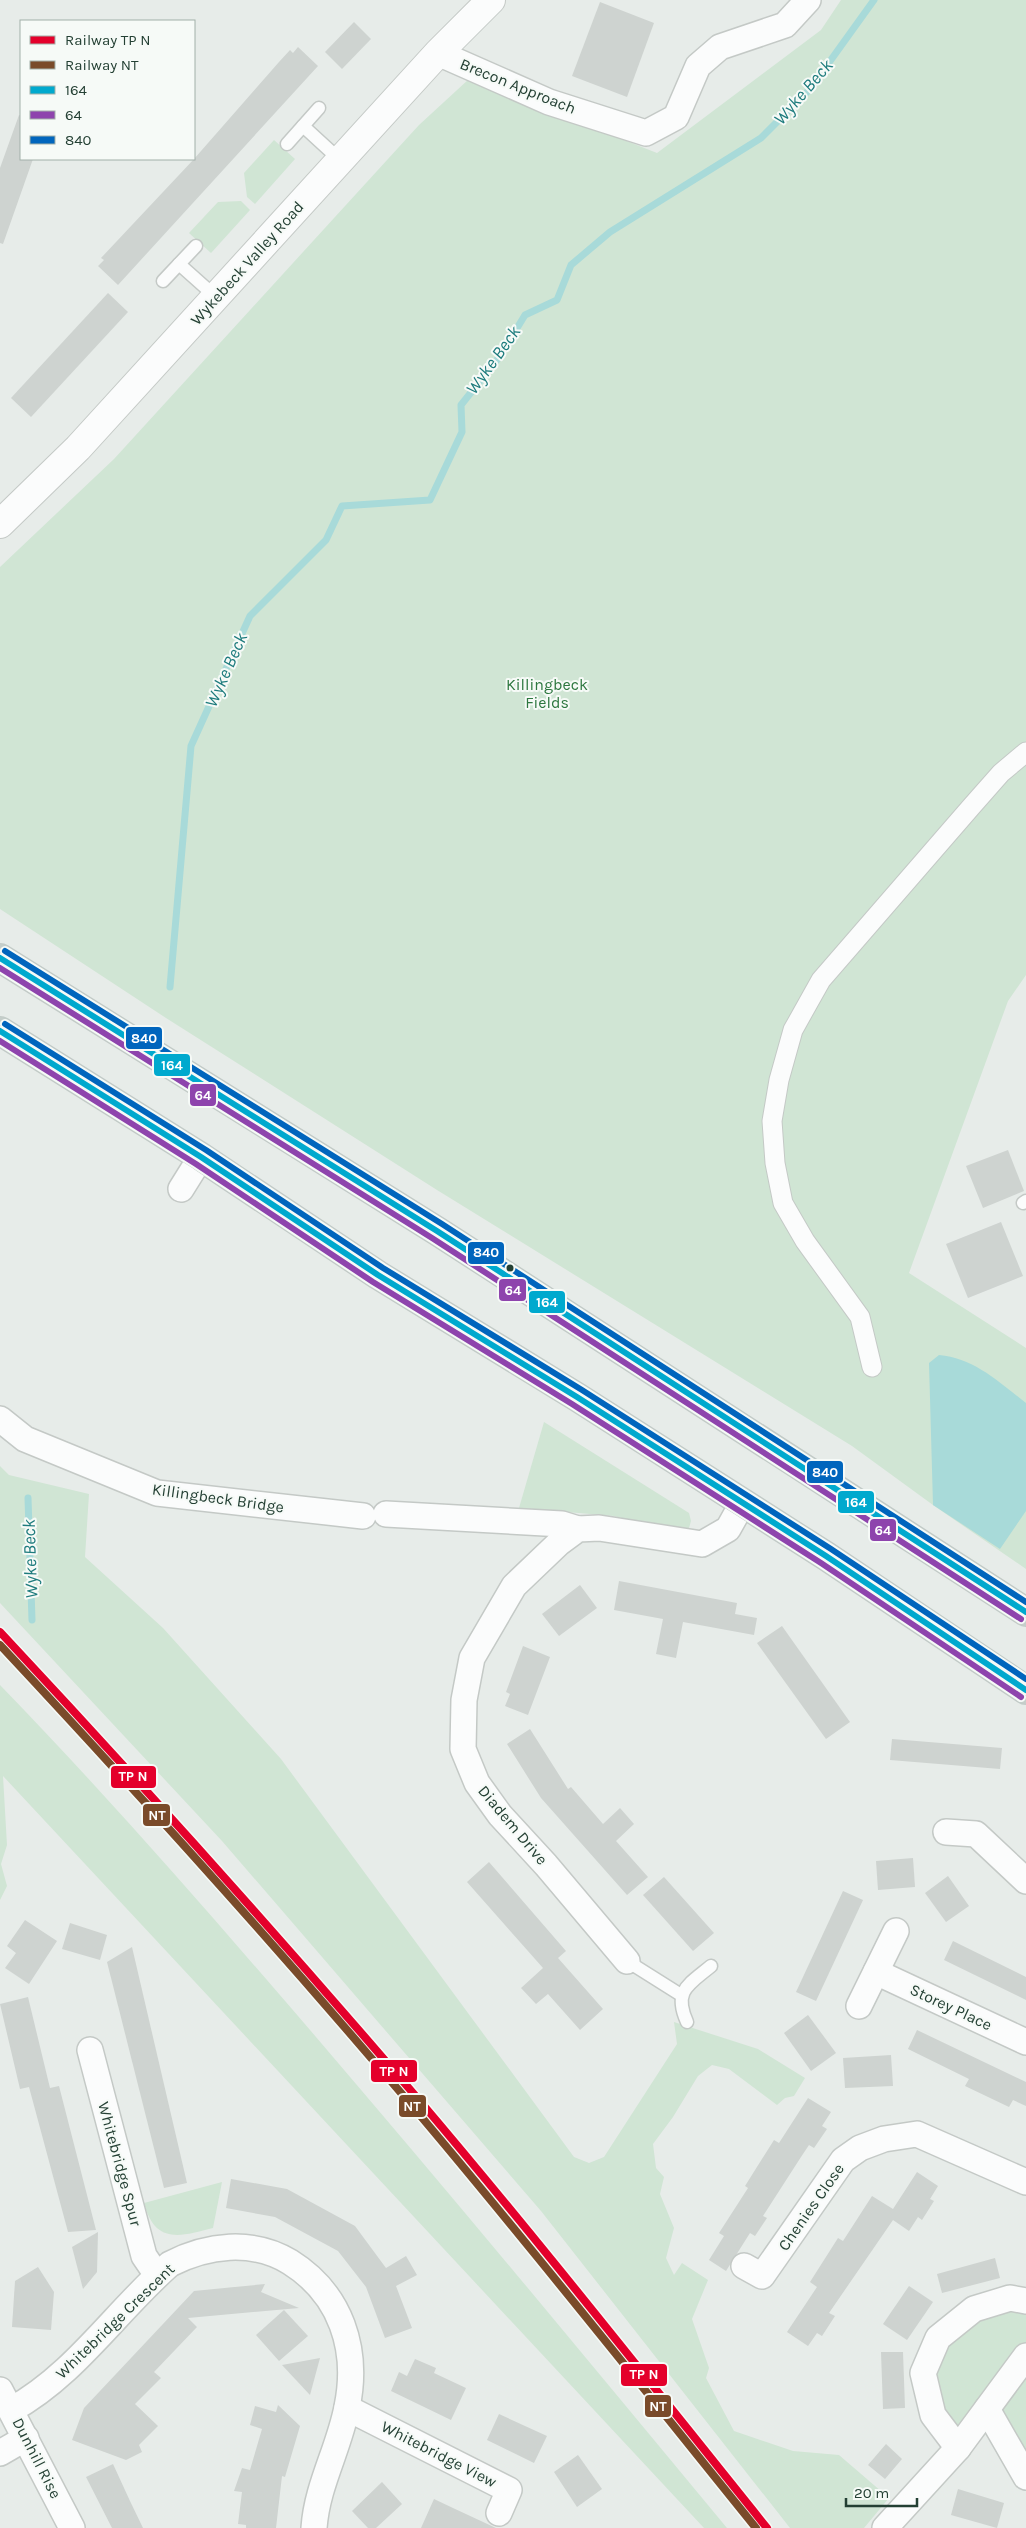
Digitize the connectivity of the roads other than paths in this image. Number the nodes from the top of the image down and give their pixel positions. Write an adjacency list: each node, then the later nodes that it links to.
1 (491, 0): 3 (street, Wykebeck Valley Road)
2 (808, 0): 4 (street, Brecon Approach)
3 (470, 12): 4 (street, Wykebeck Valley Road)
4 (438, 53): 8 (street, Wykebeck Valley Road)
5 (319, 108): 6 (lane)
6 (303, 126): 7 (lane); 8 (lane)
7 (287, 144)
8 (340, 160): 12 (street, Wykebeck Valley Road)
9 (196, 246): 10 (lane)
10 (180, 264): 11 (lane); 12 (lane)
11 (163, 281)
12 (216, 297): 13 (street, Wykebeck Valley Road)
13 (0, 524)
14 (1026, 752): 19 (street)
15 (0, 958): 23 (highway)
16 (0, 1031): 17 (highway)
17 (201, 1157): 18 (street); 21 (highway)
18 (181, 1190)
19 (872, 1367)
20 (0, 1418): 22 (street, Killingbeck Bridge)
21 (742, 1504): 22 (street); 26 (highway)
22 (578, 1530): 30 (street, Diadem Drive)
23 (989, 1588): 24 (highway); 25 (highway)
24 (1026, 1604)
25 (1026, 1612)
26 (1026, 1690)
27 (946, 1832): 28 (street)
28 (1026, 1881)
29 (896, 1931): 32 (street)
30 (627, 1961): 33 (lane)
31 (711, 1966): 33 (lane)
32 (876, 1972): 34 (street); 36 (street, Storey Place)
33 (681, 1995): 35 (lane)
34 (859, 2006)
35 (687, 2022)
36 (1026, 2042)
37 (90, 2050): 40 (street, Whitebridge Spur)
38 (1026, 2182): 39 (street, Chenies Close)
39 (744, 2266)
40 (157, 2275): 43 (street, Whitebridge Crescent); 44 (street, Whitebridge Crescent)
41 (1026, 2301): 47 (street)
42 (1026, 2356): 45 (street)
43 (6, 2400): 46 (street, Dunhill Rise)
44 (347, 2408): 50 (street, Whitebridge View); 52 (street, Whitebridge Crescent)
45 (987, 2409): 47 (street); 49 (street)
46 (26, 2438): 48 (street); 51 (street, Dunhill Rise)
47 (958, 2448): 53 (street)
48 (0, 2453)
49 (1026, 2477)
50 (499, 2512)
51 (72, 2528)
52 (314, 2528)
53 (885, 2528)

